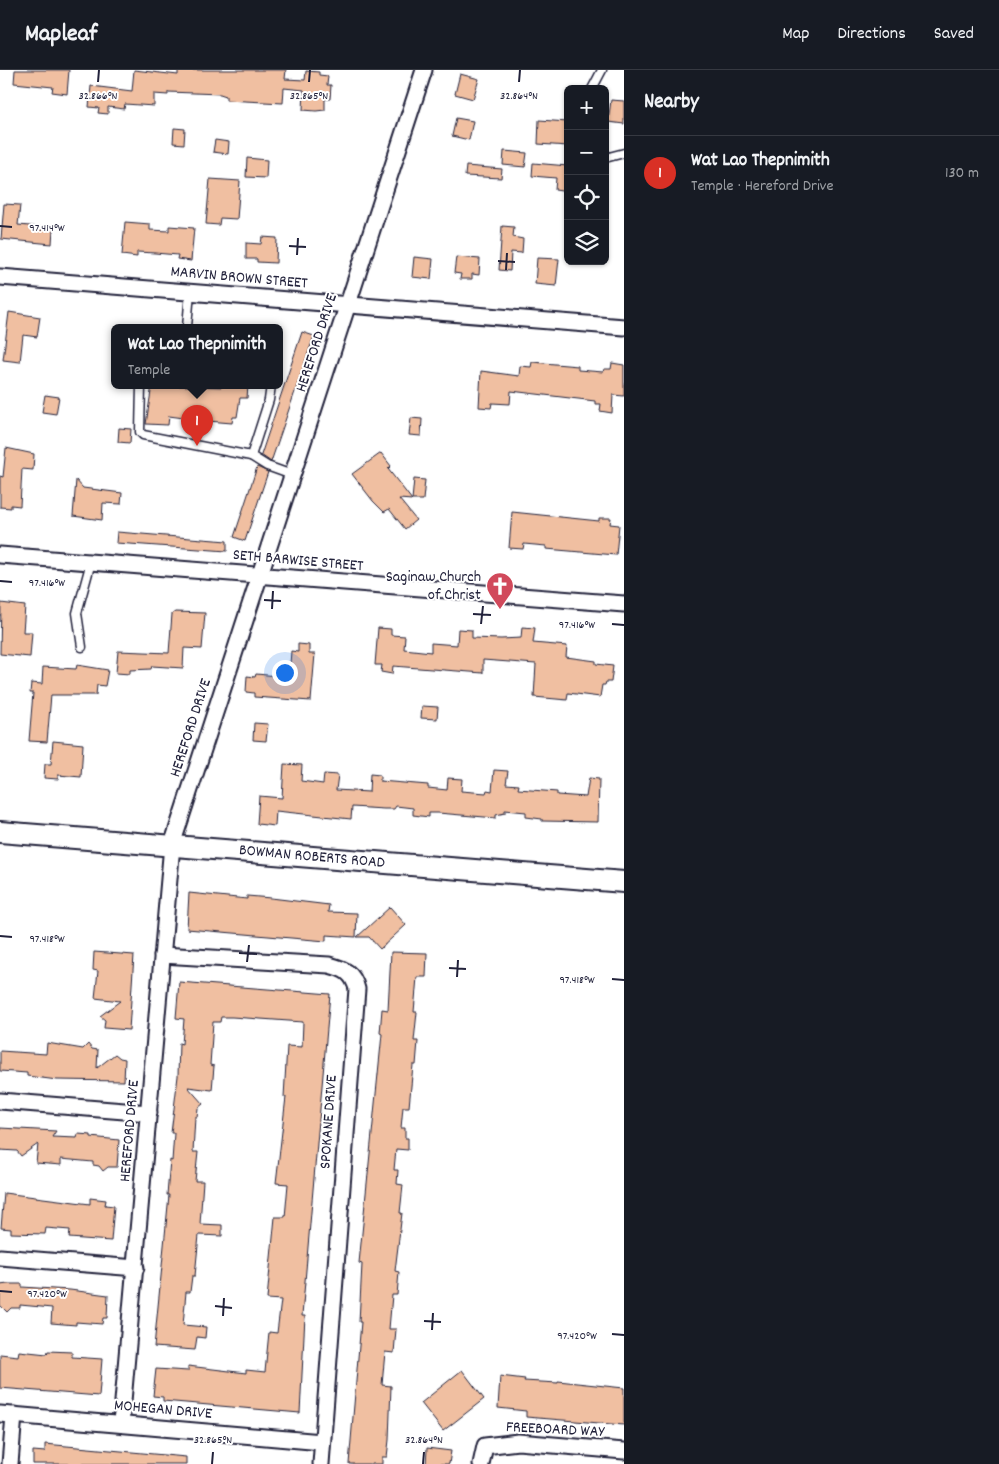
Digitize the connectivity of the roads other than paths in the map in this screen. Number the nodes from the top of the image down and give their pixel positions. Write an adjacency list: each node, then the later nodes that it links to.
1 (424, 70): 8 (street, HEREFORD DRIVE)
2 (602, 70): 3 (lane)
3 (594, 85)
4 (624, 153): 5 (lane)
5 (609, 157)
6 (0, 277): 7 (street, MARVIN BROWN STREET)
7 (190, 292): 8 (street, MARVIN BROWN STREET); 9 (lane)
8 (348, 305): 10 (street, MARVIN BROWN STREET); 14 (street, HEREFORD DRIVE)
9 (187, 324)
10 (624, 327)
11 (141, 389): 13 (lane)
12 (270, 389): 13 (lane)
13 (251, 456): 14 (lane)
14 (292, 475): 17 (street, HEREFORD DRIVE)
15 (0, 555): 16 (street, SETH BARWISE STREET)
16 (91, 562): 17 (street, SETH BARWISE STREET); 19 (lane)
17 (260, 575): 18 (street, SETH BARWISE STREET); 21 (street, HEREFORD DRIVE)
18 (624, 604)
19 (82, 647)
20 (0, 832): 21 (street, BOWMAN ROBERTS ROAD)
21 (172, 845): 22 (street, BOWMAN ROBERTS ROAD); 23 (street, HEREFORD DRIVE)
22 (624, 882)
23 (162, 955): 25 (street, HEREFORD DRIVE); 30 (street, SPOKANE DRIVE)
24 (0, 1101): 25 (street)
25 (149, 1113): 27 (street, HEREFORD DRIVE)
26 (0, 1258): 27 (street)
27 (136, 1268): 29 (street, HEREFORD DRIVE)
28 (7, 1415): 29 (street, MOHEGAN DRIVE); 32 (street)
29 (121, 1424): 30 (street, MOHEGAN DRIVE)
30 (322, 1442): 33 (street, SPOKANE DRIVE)
31 (624, 1451): 34 (street, FREEBOARD WAY)
32 (10, 1464)
33 (321, 1464)
34 (481, 1464)

